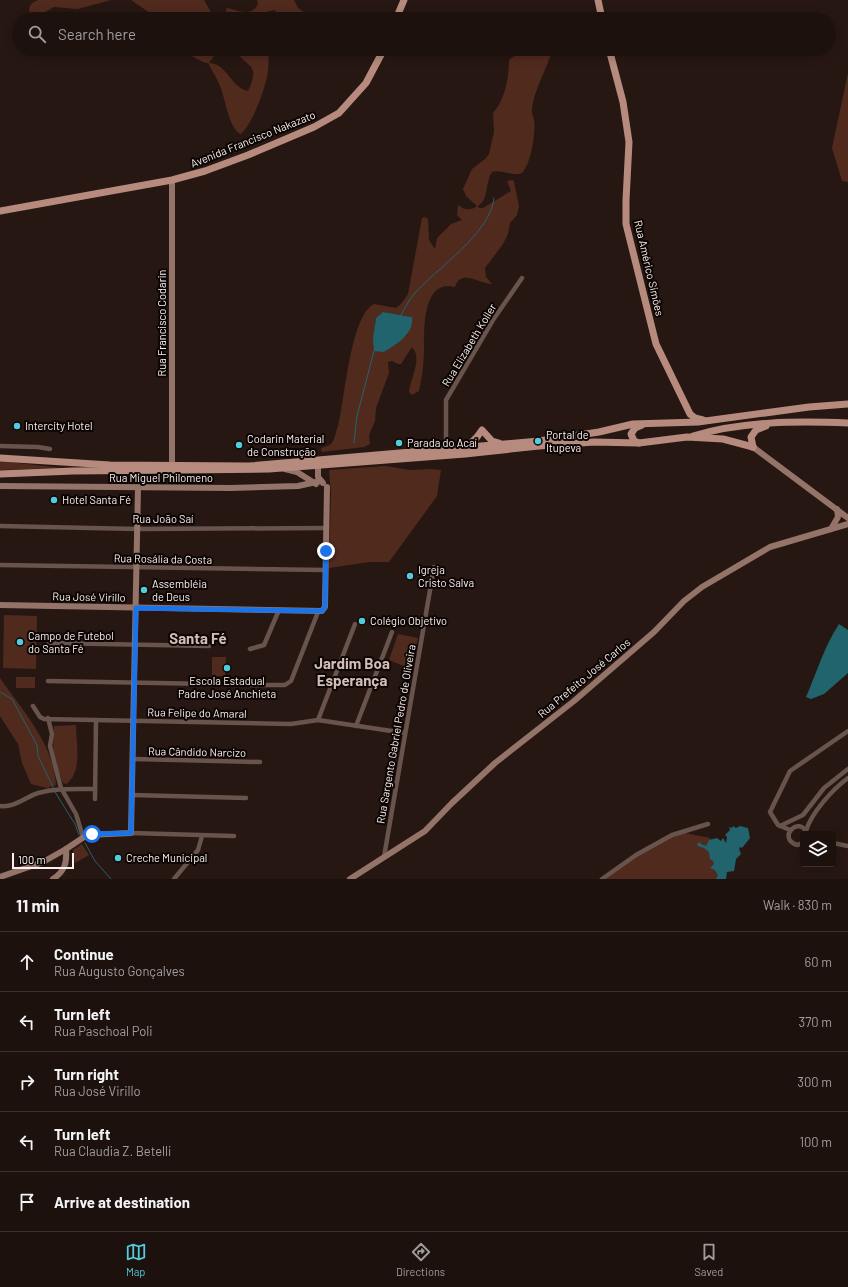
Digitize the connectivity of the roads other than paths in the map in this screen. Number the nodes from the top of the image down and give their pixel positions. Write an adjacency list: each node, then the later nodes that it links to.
1 (404, 0): 3 (main road)
2 (598, 0): 4 (main road)
3 (399, 12)
4 (601, 12)
5 (380, 56): 7 (main road, Avenida Francisco Nakazato)
6 (611, 56): 11 (main road, Rua Américo Simões)
7 (172, 180): 8 (main road, Avenida Francisco Nakazato); 26 (street, Rua Francisco Codarin)
8 (0, 210)
9 (522, 278): 24 (street, Rua Elizabeth Koller)
10 (848, 404): 12 (main road)
11 (690, 414): 12 (main road); 13 (main road)
12 (709, 420): 13 (main road)
13 (676, 422): 16 (main road)
14 (774, 423): 15 (main road); 17 (main road); 22 (main road)
15 (848, 423)
16 (646, 424): 18 (main road); 19 (main road)
17 (687, 438): 18 (main road); 22 (main road)
18 (639, 443): 27 (main road)
19 (500, 444): 21 (main road); 21 (main road)
20 (0, 446): 23 (street)
21 (467, 447): 24 (main road)
22 (753, 447): 33 (street)
23 (50, 449)
24 (446, 449): 26 (main road)
25 (0, 458): 26 (main road)
26 (172, 466)
27 (318, 466): 28 (main road); 30 (street)
28 (282, 469): 29 (main road); 30 (street)
29 (0, 474)
30 (318, 482): 32 (street, Rua Miguel Philomeno); 37 (street)
31 (0, 486): 32 (street, Rua Miguel Philomeno)
32 (138, 488): 38 (street)
33 (837, 509): 34 (street); 39 (street)
34 (848, 518)
35 (848, 524): 39 (street, Rua Prefeito José Carlos)
36 (0, 526): 38 (street, Rua João Saí)
37 (326, 528): 38 (street, Rua João Saí); 43 (street)
38 (137, 529): 42 (street)
39 (831, 530): 91 (street, Rua Prefeito José Carlos)
40 (0, 565): 42 (street, Rua Rosália da Costa)
41 (434, 567): 65 (street, Rua Sargento Gabriel Pedro de Oliveira)
42 (137, 568): 43 (street, Rua Rosália da Costa); 45 (street)
43 (326, 570): 47 (street)
44 (0, 605): 45 (street, Rua José Virillo)
45 (136, 608): 46 (street, Rua José Virillo); 51 (street)
46 (279, 610): 47 (street, Rua José Virillo); 53 (street)
47 (320, 612): 57 (street)
48 (355, 624): 62 (street)
49 (392, 632): 63 (street)
50 (48, 643): 51 (street)
51 (135, 645): 52 (street); 55 (street)
52 (210, 646)
53 (250, 649)
54 (48, 681): 55 (street)
55 (134, 682): 56 (street); 61 (street)
56 (210, 684)
57 (250, 685)
58 (33, 706): 59 (street)
59 (48, 718): 60 (street, Rua Felipe do Amaral); 70 (street)
60 (96, 720): 61 (street, Rua Felipe do Amaral); 71 (street)
61 (134, 720): 62 (street, Rua Felipe do Amaral); 66 (street)
62 (318, 720): 63 (street, Rua Felipe do Amaral)
63 (356, 726): 65 (street, Rua Felipe do Amaral)
64 (848, 731): 78 (street)
65 (405, 733): 91 (street, Rua Sargento Gabriel Pedro de Oliveira)
66 (133, 759): 67 (street, Rua Cândido Narcizo); 72 (street)
67 (260, 762)
68 (848, 769): 78 (street)
69 (848, 778): 76 (street)
70 (58, 789): 71 (street); 75 (street); 86 (street)
71 (95, 789): 74 (street)
72 (132, 795): 73 (street); 83 (street)
73 (246, 798)
74 (95, 799)
75 (0, 806)
76 (811, 819): 79 (street); 82 (street)
77 (708, 824): 96 (street)
78 (780, 826): 80 (street)
79 (799, 826): 80 (street); 81 (street)
80 (790, 830): 87 (street)
81 (805, 831)
82 (808, 831)
83 (131, 833): 84 (street); 86 (street)
84 (202, 836): 85 (street); 94 (street)
85 (234, 836)
86 (83, 837): 90 (street)
87 (800, 844)
88 (836, 844): 89 (street)
89 (848, 846)
90 (66, 849): 92 (street); 93 (street)
91 (384, 857): 95 (street, Rua Prefeito José Carlos)
92 (0, 877)
93 (53, 879)
94 (174, 879)
95 (350, 879)
96 (602, 879)

